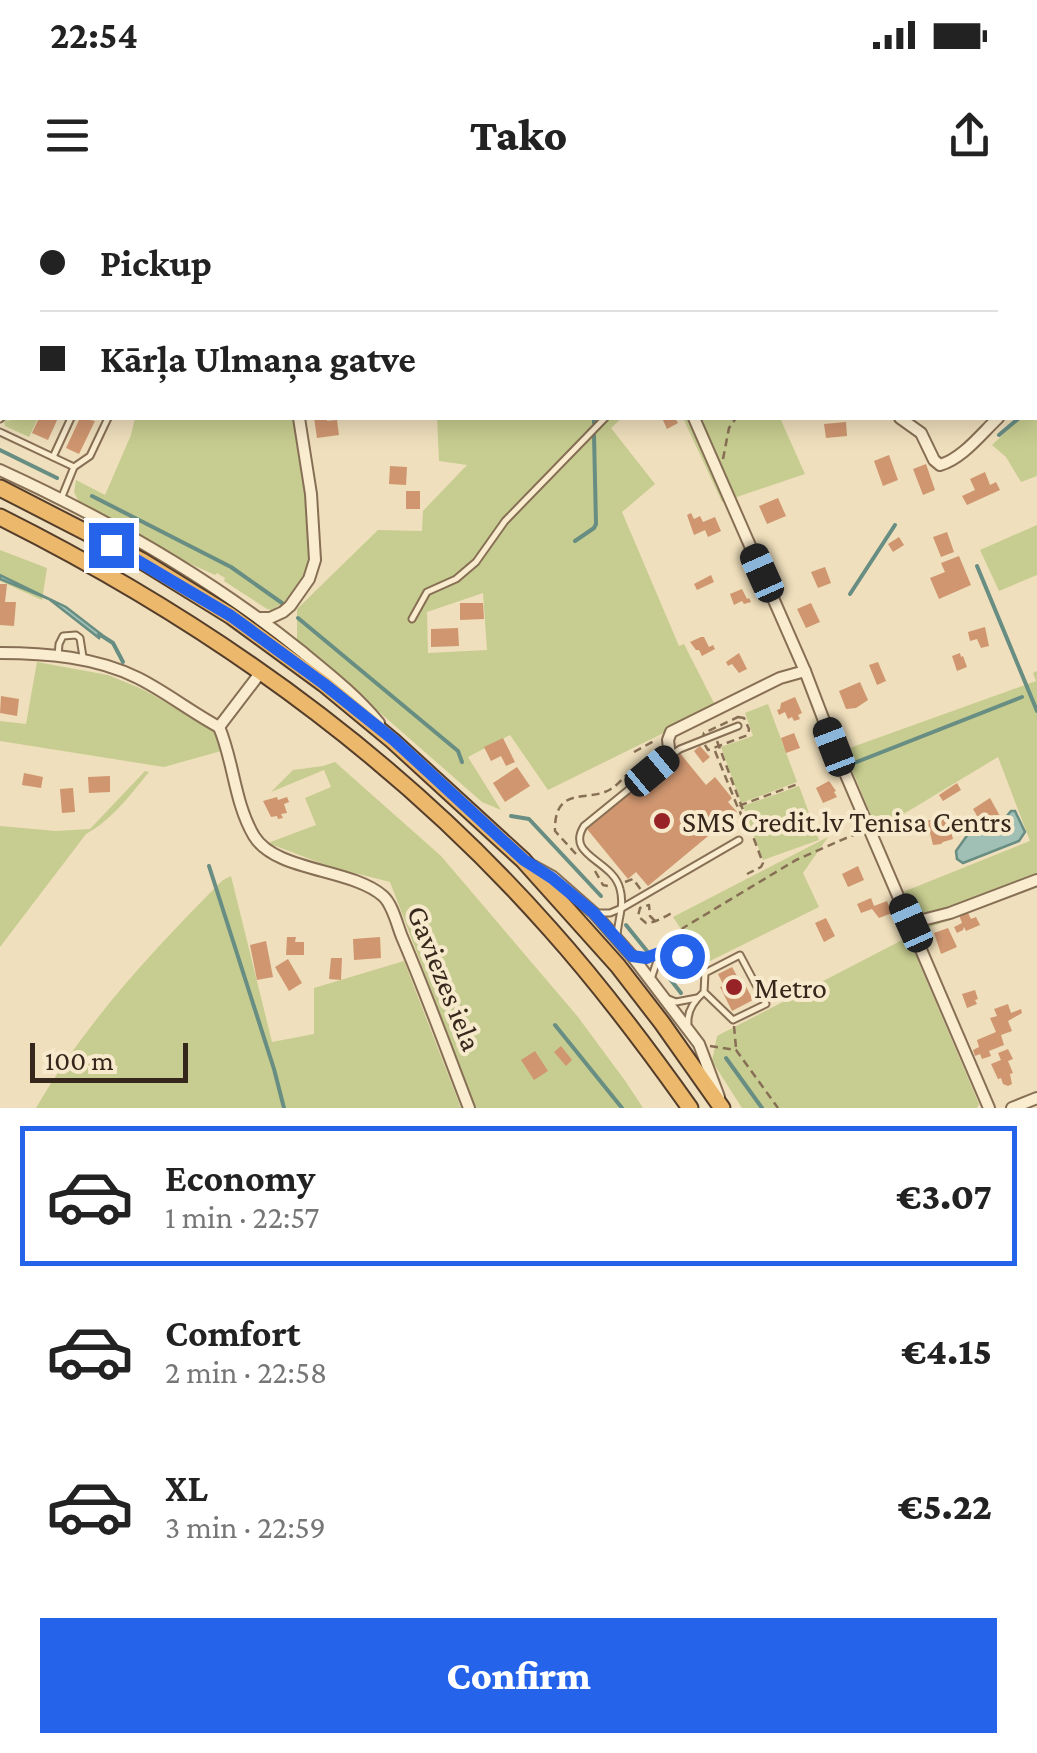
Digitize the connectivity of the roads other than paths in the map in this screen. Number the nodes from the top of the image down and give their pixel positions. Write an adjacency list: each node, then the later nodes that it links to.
1 (71, 420): 9 (lane)
2 (107, 420): 10 (lane)
3 (298, 420): 15 (street)
4 (604, 420): 16 (lane)
5 (695, 420): 21 (street)
6 (903, 420): 7 (street)
7 (996, 420)
8 (0, 432): 9 (lane)
9 (53, 457): 10 (lane)
10 (74, 468): 13 (lane)
11 (0, 470): 13 (street)
12 (0, 488): 24 (highway)
13 (62, 499): 15 (street)
14 (0, 517): 20 (highway)
15 (260, 618): 24 (street)
16 (412, 619)
17 (0, 653): 18 (street)
18 (58, 656): 19 (street); 19 (lane)
19 (83, 660): 23 (street)
20 (262, 672): 23 (street); 43 (highway)
21 (805, 672): 25 (street); 31 (street)
22 (738, 726): 25 (lane)
23 (219, 727): 42 (street, Gaviezes iela)
24 (394, 740): 27 (highway)
25 (670, 756): 29 (lane)
26 (739, 840): 29 (lane)
27 (524, 860): 30 (street); 44 (highway)
28 (1037, 880): 31 (street)
29 (622, 908): 30 (lane); 32 (lane)
30 (594, 913): 32 (street)
31 (911, 923): 45 (street)
32 (617, 939): 34 (street)
33 (659, 955): 34 (lane); 35 (lane); 36 (lane)
34 (632, 956): 36 (street)
35 (682, 956)
36 (652, 980): 38 (street)
37 (704, 992): 37 (lane); 39 (lane)
38 (664, 998): 39 (lane); 40 (street)
39 (697, 998): 40 (lane)
40 (688, 1029): 44 (street)
41 (1037, 1098): 46 (street)
42 (469, 1108)
43 (690, 1108)
44 (722, 1108)
45 (989, 1108)
46 (1012, 1108)

